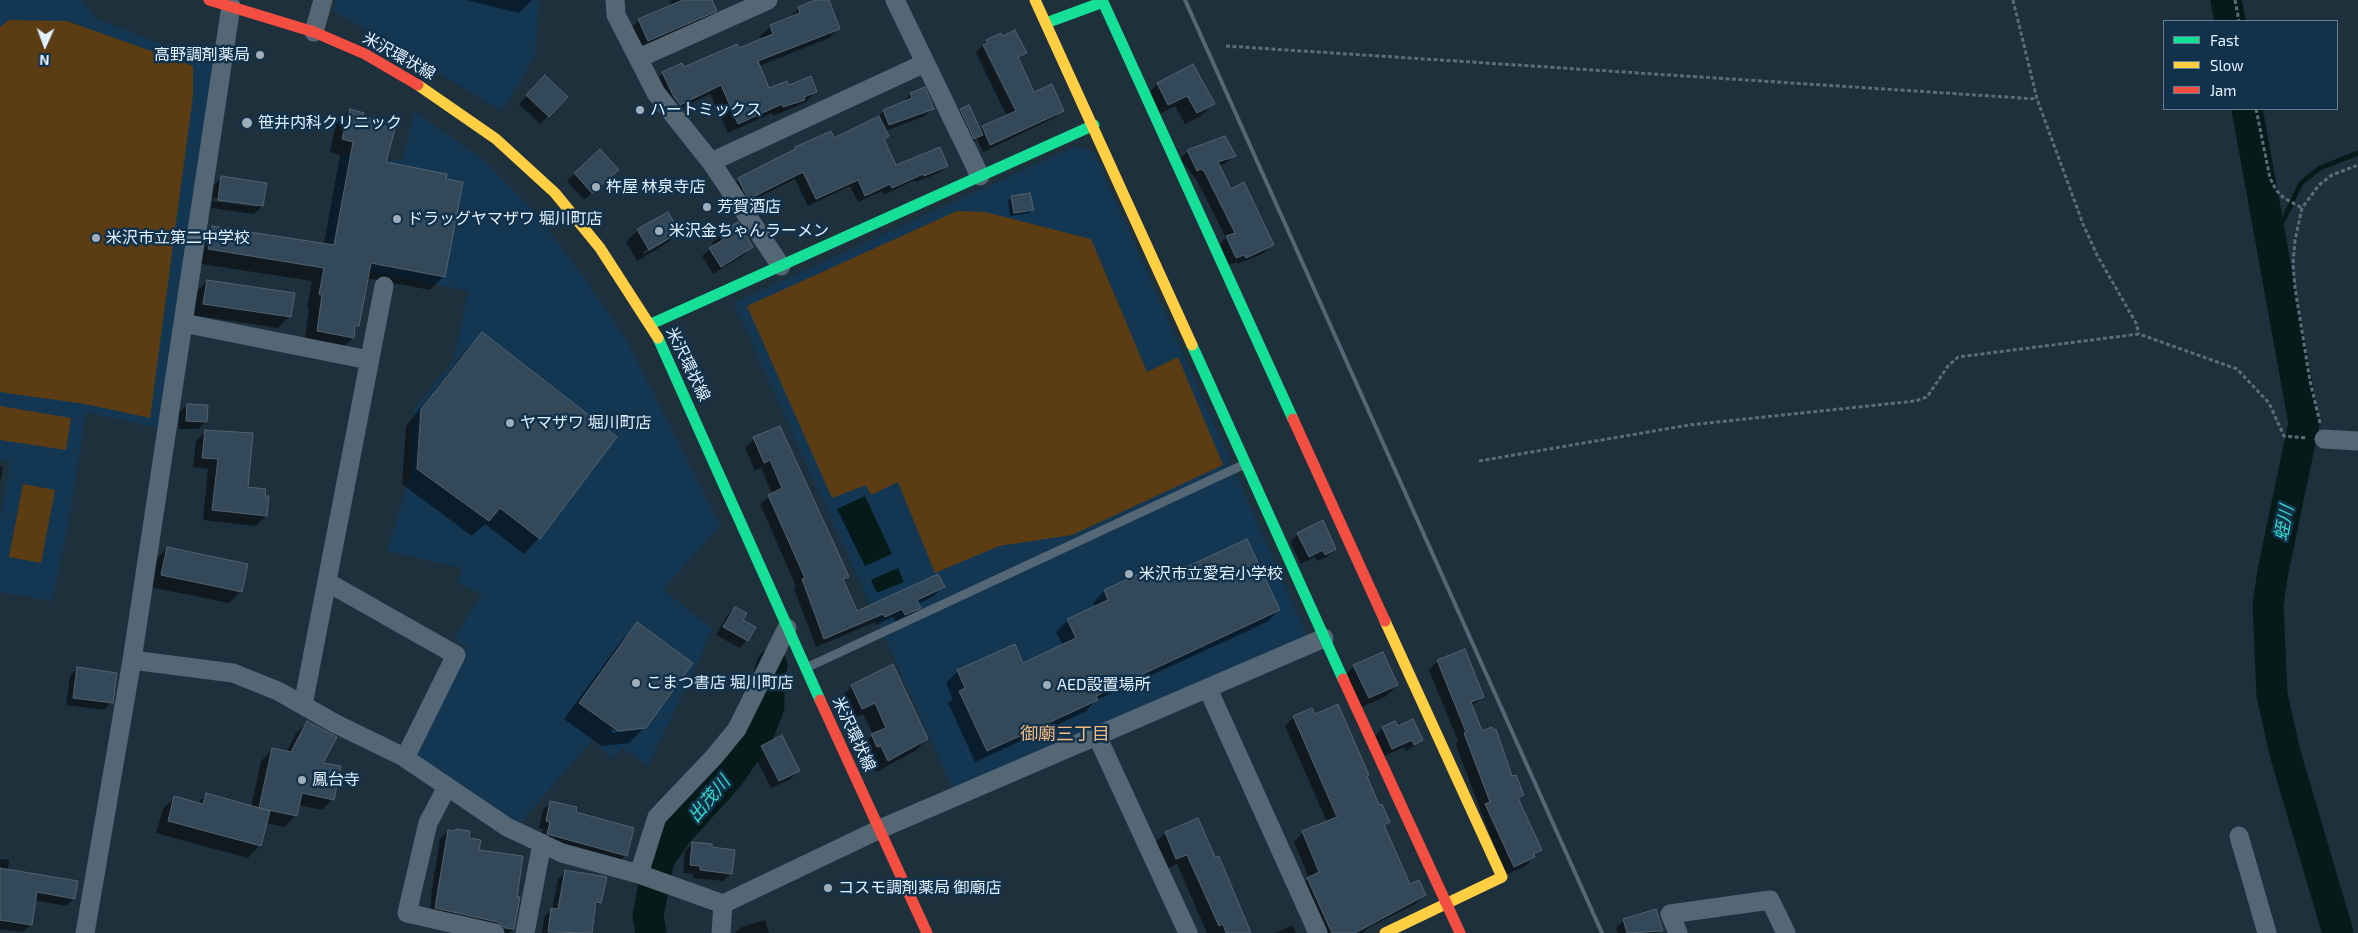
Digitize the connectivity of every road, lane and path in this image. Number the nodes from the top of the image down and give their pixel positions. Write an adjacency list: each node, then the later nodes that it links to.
1 (209, 0): 9 (street, 米沢環状線)
2 (323, 0): 12 (street)
3 (615, 0): 14 (street)
4 (768, 0): 14 (street)
5 (895, 0): 15 (street)
6 (1035, 0): 11 (street)
7 (2013, 0): 16 (path)
8 (2235, 0): 10 (path)
9 (231, 6): 12 (street, 米沢環状線); 25 (street)
10 (2239, 20)
11 (1046, 23): 18 (street); 48 (street)
12 (314, 32): 26 (street, 米沢環状線)
13 (1226, 46): 16 (path)
14 (639, 58): 19 (street)
15 (925, 63): 19 (street); 21 (street)
16 (2037, 99): 27 (path)
17 (2256, 110): 22 (path)
18 (1094, 124): 21 (street); 32 (street)
19 (711, 162): 23 (street)
20 (2358, 166): 22 (path)
21 (980, 176): 23 (street)
22 (2302, 208): 29 (path)
23 (781, 266): 26 (street)
24 (384, 286): 28 (street)
25 (183, 323): 28 (street); 36 (street)
26 (651, 324): 34 (street, 米沢環状線)
27 (2139, 334): 29 (path); 31 (path)
28 (369, 360): 33 (street)
29 (2324, 439): 30 (street)
30 (2358, 441)
31 (1479, 461)
32 (1246, 464): 35 (street); 37 (lane)
33 (326, 582): 39 (street); 41 (street)
34 (787, 628): 37 (street, 米沢環状線); 46 (street)
35 (1324, 638): 38 (street); 48 (street)
36 (132, 660): 39 (street); 49 (street)
37 (806, 668): 43 (street, 米沢環状線)
38 (1208, 689): 40 (street); 55 (street)
39 (303, 705): 41 (street)
40 (1097, 736): 43 (street); 54 (street)
41 (405, 758): 42 (street)
42 (447, 787): 45 (street); 50 (street)
43 (880, 829): 47 (street); 53 (street, 米沢環状線)
44 (2239, 836): 60 (street)
45 (542, 843): 46 (street); 51 (street)
46 (639, 874): 47 (street)
47 (723, 904): 52 (street)
48 (1448, 905): 56 (street); 57 (street)
49 (84, 933)
50 (495, 933)
51 (525, 933)
52 (721, 933)
53 (928, 933)
54 (1188, 933)
55 (1318, 933)
56 (1385, 933)
57 (1460, 933)
58 (1678, 933): 59 (street)
59 (1786, 933)
60 (2267, 933)

